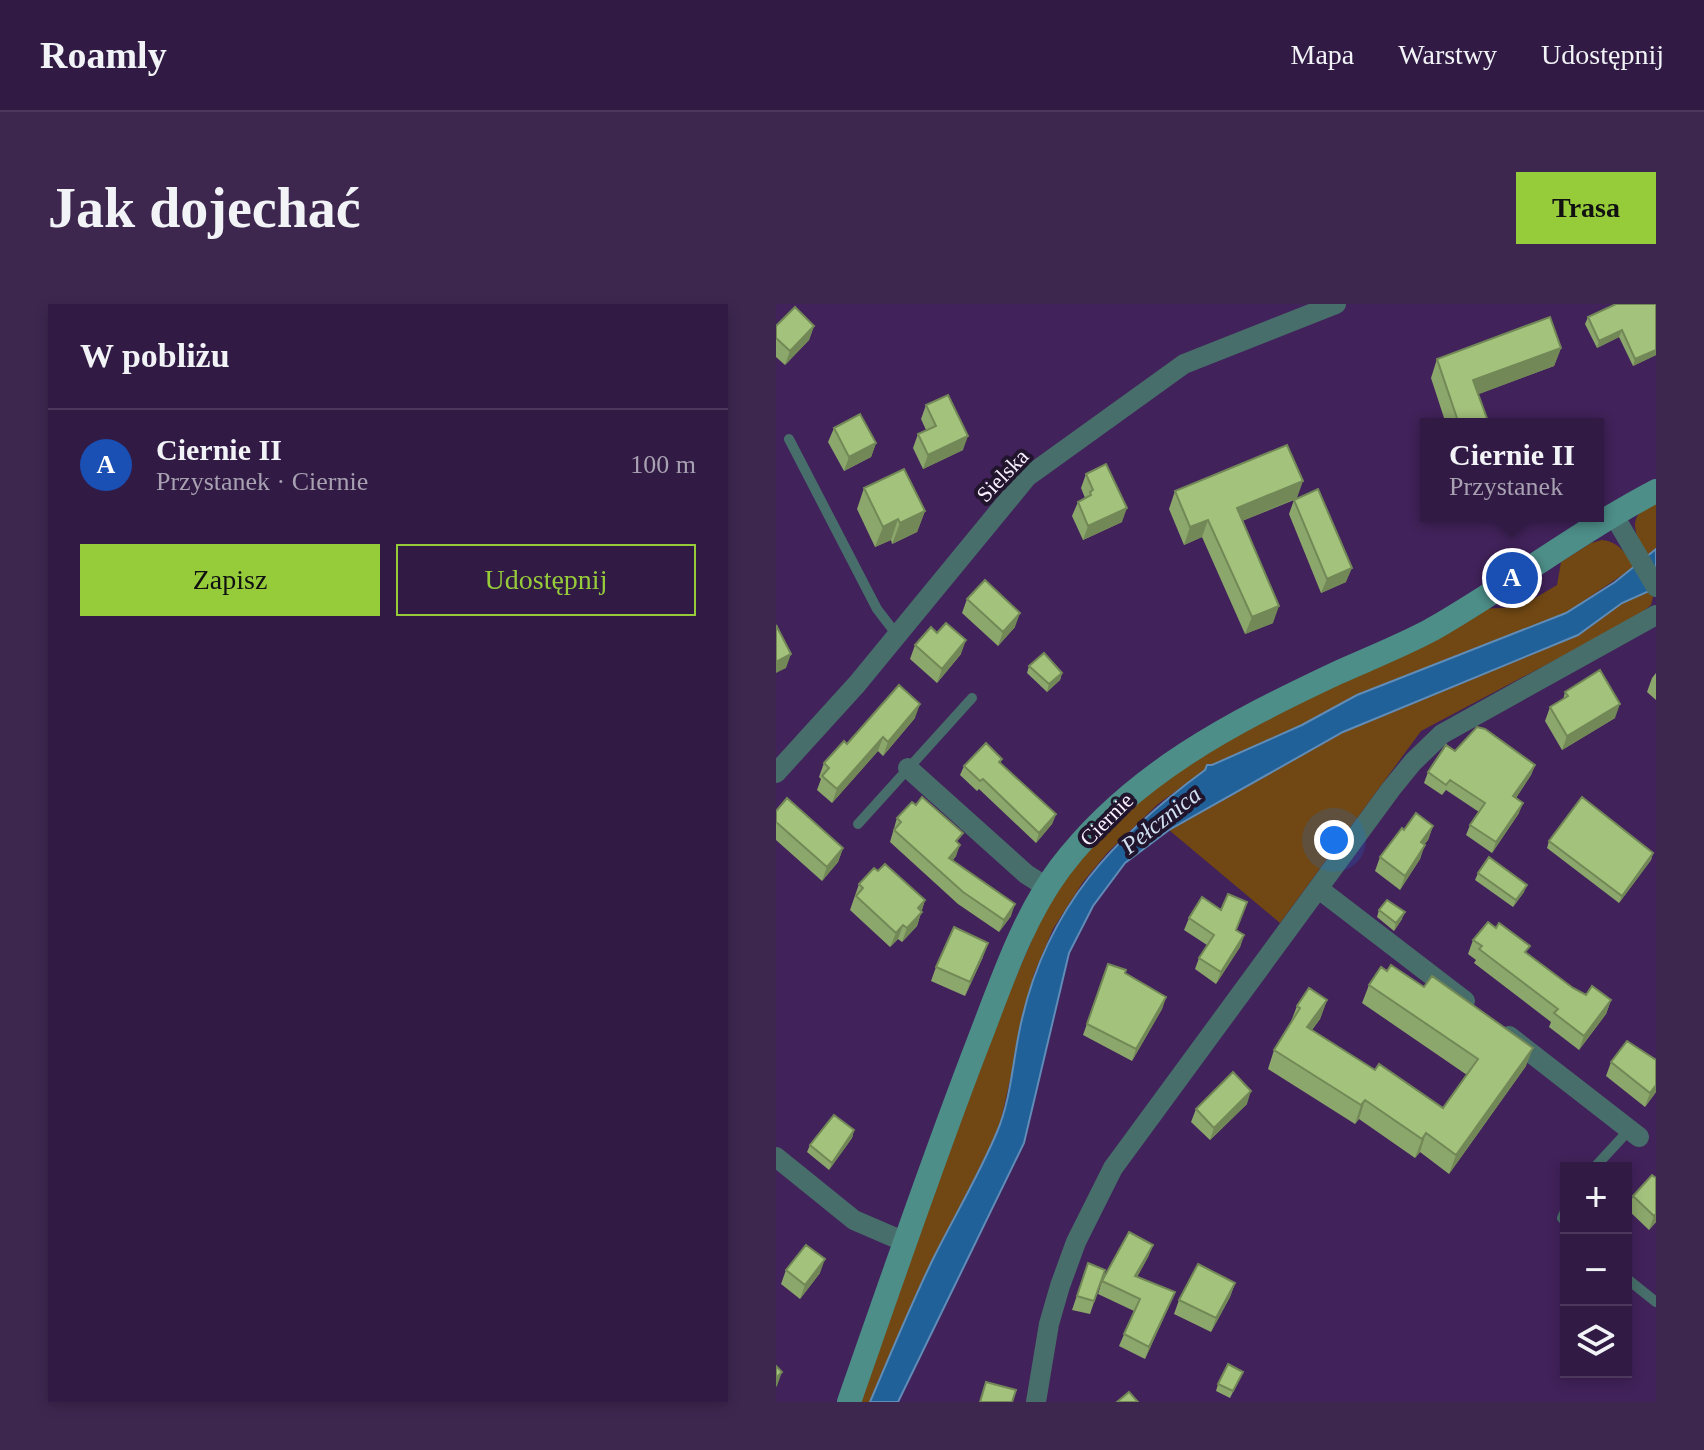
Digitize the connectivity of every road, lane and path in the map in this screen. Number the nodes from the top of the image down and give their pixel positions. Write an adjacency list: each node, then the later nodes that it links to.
1 (1336, 304): 9 (street, Sielska)
2 (789, 439): 9 (lane)
3 (1656, 491): 4 (street, Ciernie)
4 (1613, 514): 5 (street, Ciernie); 7 (street)
5 (1604, 520)
6 (1600, 522): 14 (street, Ciernie)
7 (1656, 587)
8 (1656, 615): 15 (street)
9 (897, 635): 12 (street, Sielska)
10 (972, 698): 11 (lane)
11 (908, 768): 13 (lane); 14 (street)
12 (776, 773)
13 (858, 824)
14 (1048, 888): 19 (street, Ciernie)
15 (1319, 889): 16 (street); 23 (street)
16 (1635, 1133): 18 (lane)
17 (776, 1157): 19 (street)
18 (1601, 1162)
19 (905, 1242): 22 (street, Ciernie)
20 (1632, 1283): 21 (lane)
21 (1656, 1302)
22 (849, 1402)
23 (1036, 1402)

